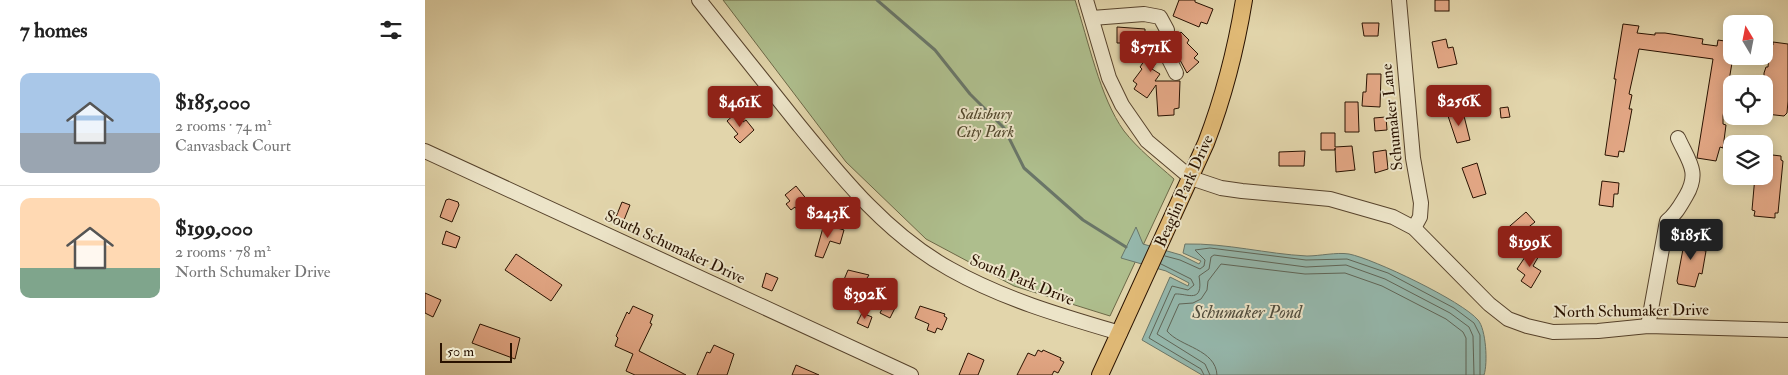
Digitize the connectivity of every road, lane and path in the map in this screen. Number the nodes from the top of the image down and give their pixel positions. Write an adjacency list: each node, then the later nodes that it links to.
1 (699, 0): 13 (street, South Park Drive)
2 (1086, 0): 5 (street)
3 (1244, 0): 9 (main road, Beaglin Park Drive)
4 (1399, 0): 10 (street, Schumaker Lane)
5 (1092, 18): 6 (street); 9 (street)
6 (1176, 73)
7 (1678, 138): 11 (street)
8 (425, 151): 14 (street, South Schumaker Drive)
9 (1191, 178): 10 (street, North Schumaker Drive); 13 (main road, Beaglin Park Drive)
10 (1414, 228): 11 (street, North Schumaker Drive)
11 (1648, 326): 12 (street, North Schumaker Drive)
12 (1788, 330)
13 (1120, 333): 15 (main road, Beaglin Park Drive)
14 (911, 375)
15 (1100, 375)

